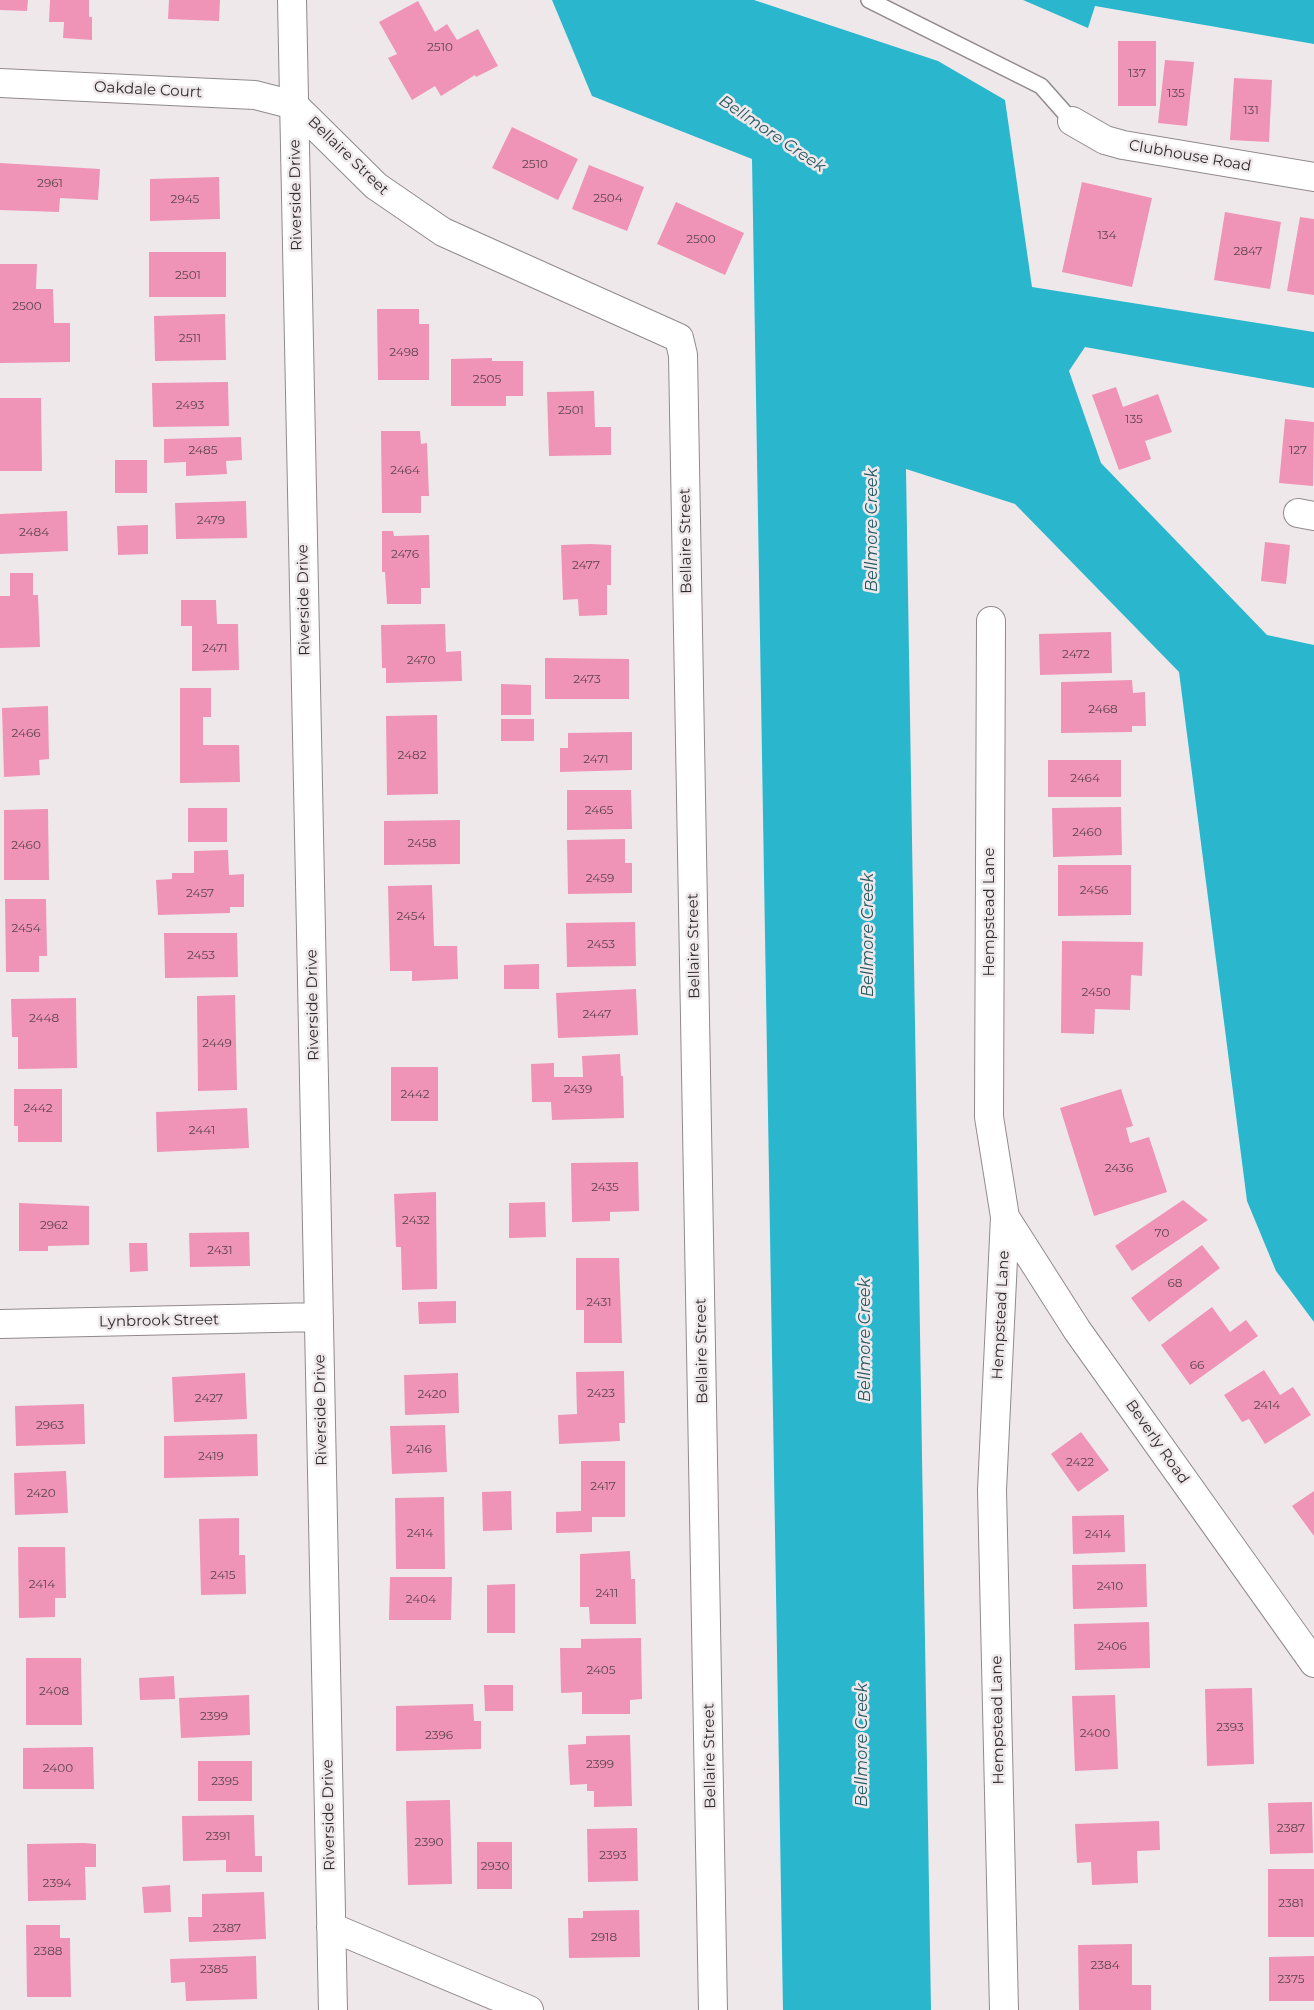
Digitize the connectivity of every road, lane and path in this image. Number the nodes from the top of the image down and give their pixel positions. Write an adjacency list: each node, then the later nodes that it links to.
1 (292, 0): 4 (street, Riverside Drive)
2 (870, 0): 5 (lane)
3 (0, 83): 4 (street, Oakdale Court)
4 (294, 105): 9 (street, Riverside Drive); 15 (street, Bellaire Street)
5 (1072, 121): 6 (street, Clubhouse Road)
6 (1314, 177)
7 (991, 622): 8 (street, Hempstead Lane)
8 (1006, 1217): 11 (street, Beverly Road); 16 (street, Hempstead Lane)
9 (319, 1317): 10 (street, Lynbrook Street); 12 (street, Riverside Drive)
10 (0, 1324)
11 (1314, 1663)
12 (331, 1926): 13 (street, Riverside Drive); 14 (street)
13 (333, 2010)
14 (529, 2010)
15 (713, 2010)
16 (1004, 2010)

